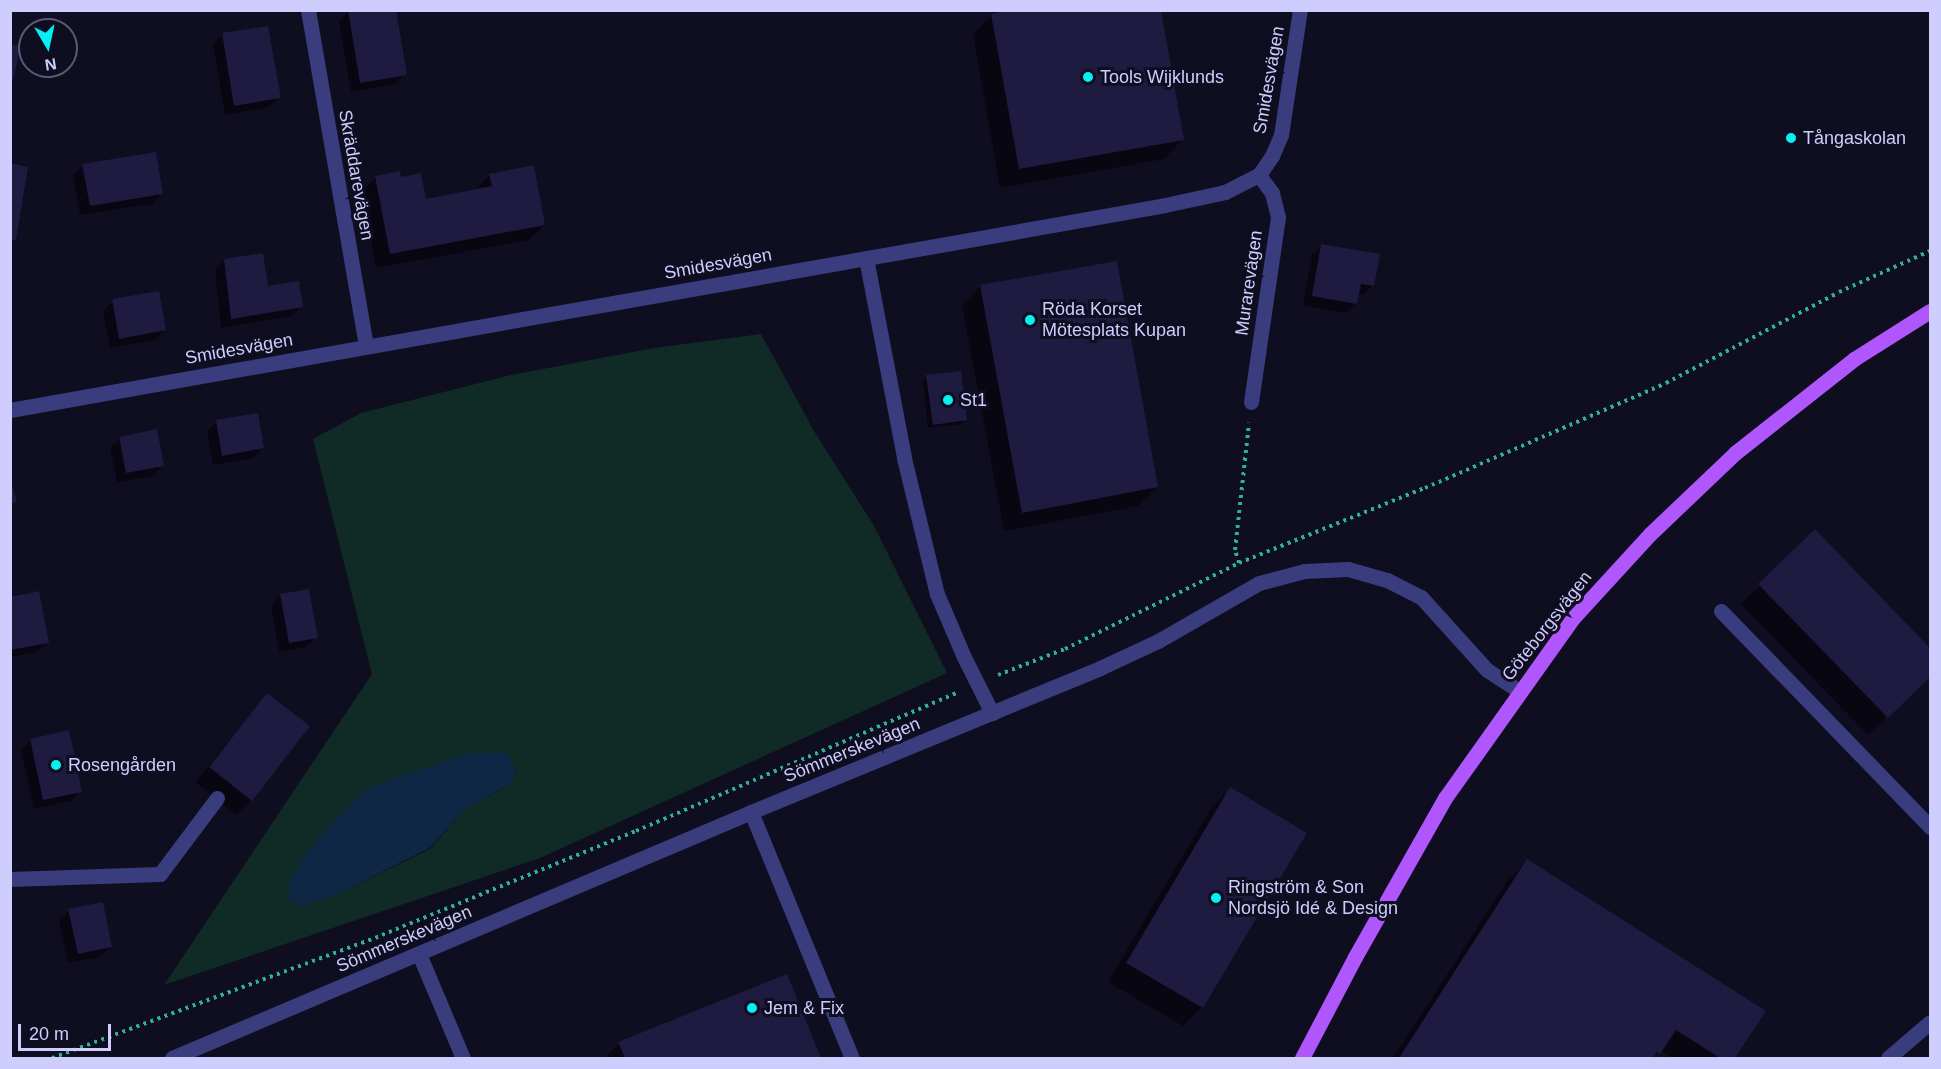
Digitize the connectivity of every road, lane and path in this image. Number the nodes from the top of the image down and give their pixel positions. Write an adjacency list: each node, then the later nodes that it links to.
1 (308, 10): 6 (street, Skräddarevägen)
2 (1300, 10): 3 (street, Smidesvägen)
3 (1259, 175): 4 (street, Smidesvägen); 7 (street, Murarevägen)
4 (866, 258): 6 (street, Smidesvägen); 12 (street)
5 (1930, 311): 11 (main road, Göteborgsvägen)
6 (366, 346): 8 (street, Smidesvägen)
7 (1251, 402): 9 (path)
8 (10, 410)
9 (1239, 563)
10 (1721, 610): 15 (street)
11 (1519, 691): 12 (street, Sömmerskevägen); 22 (main road, Göteborgsvägen)
12 (992, 713): 14 (street, Sömmerskevägen)
13 (217, 798): 16 (street)
14 (751, 812): 17 (street, Sömmerskevägen); 21 (street)
15 (1930, 827)
16 (10, 879)
17 (418, 954): 19 (street, Sömmerskevägen); 20 (street)
18 (1930, 1022): 23 (street)
19 (172, 1059)
20 (463, 1059)
21 (852, 1059)
22 (1302, 1059)
23 (1888, 1059)

